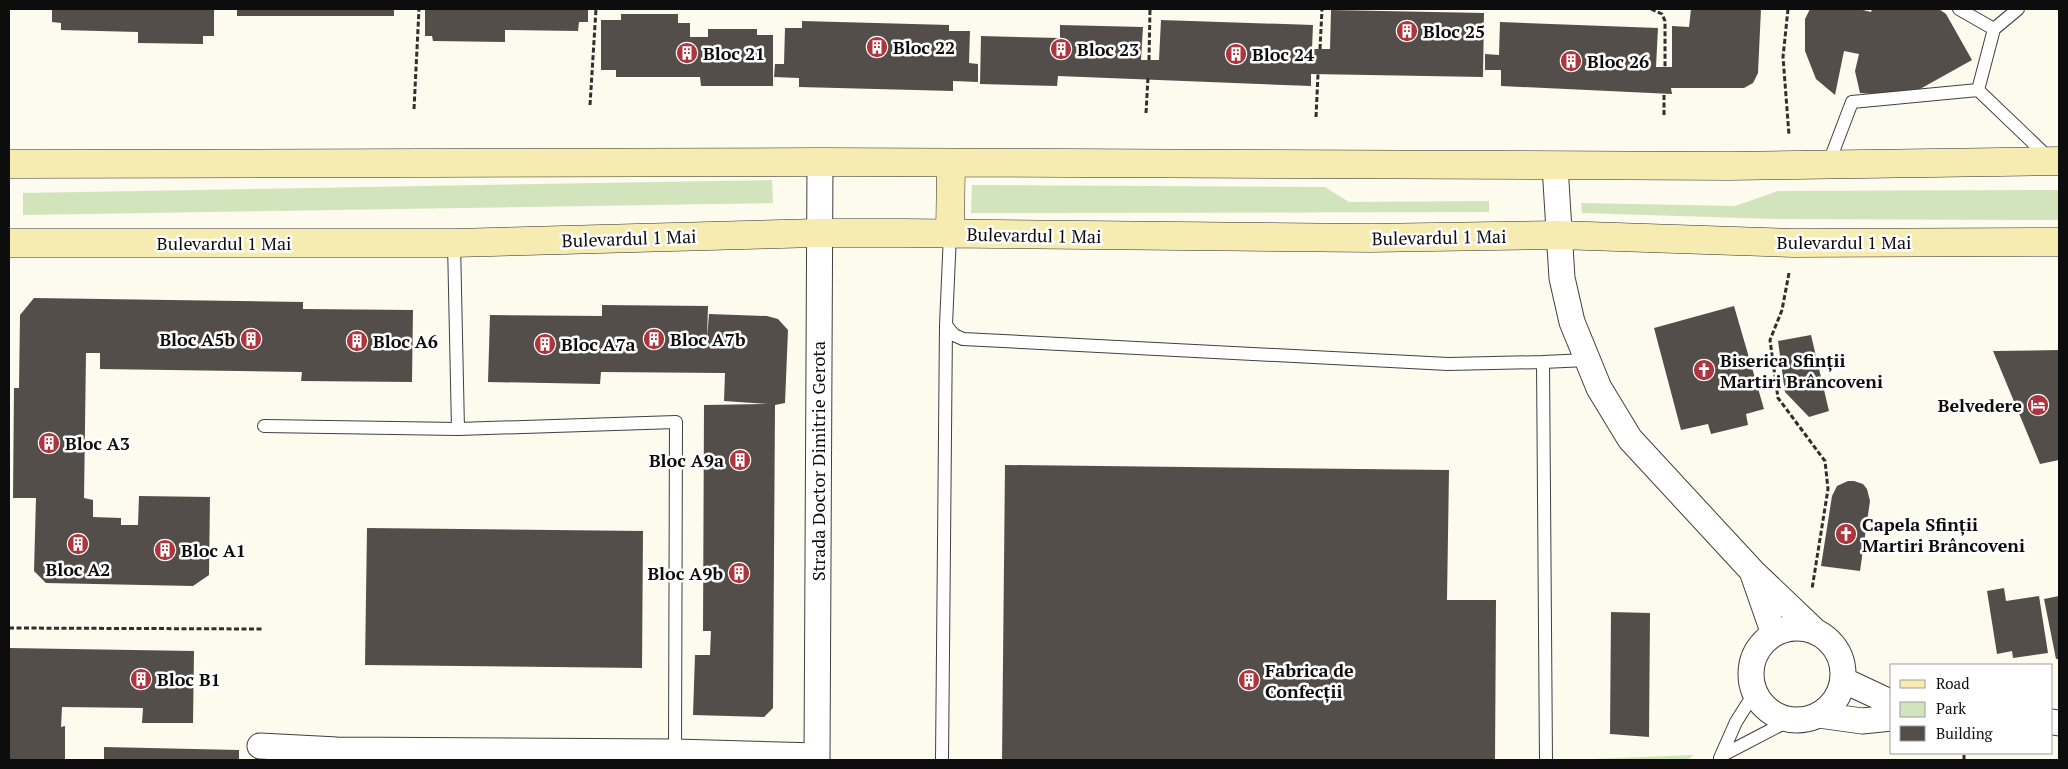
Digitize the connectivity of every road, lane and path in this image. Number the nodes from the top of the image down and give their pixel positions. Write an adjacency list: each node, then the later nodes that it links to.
1 (419, 9): 18 (path)
2 (596, 9): 17 (path)
3 (1150, 9): 11 (path)
4 (1322, 9): 10 (path)
5 (1651, 9): 12 (path)
6 (1788, 9): 26 (path)
7 (1959, 9): 9 (lane)
8 (2018, 9): 9 (lane)
9 (1994, 30): 15 (lane)
10 (1320, 50)
11 (1149, 60)
12 (1665, 67)
13 (1318, 74): 21 (path)
14 (1148, 78): 19 (path)
15 (1978, 90): 22 (lane); 27 (lane)
16 (1664, 94): 20 (path)
17 (590, 105)
18 (414, 109)
19 (1146, 113)
20 (1664, 115)
21 (1316, 117)
22 (2055, 161): 27 (main road)
23 (820, 162): 24 (main road); 25 (main road); 29 (street, Strada Doctor Dimitrie Gerota)
24 (951, 162): 28 (main road); 30 (main road)
25 (9, 164)
26 (1791, 165): 27 (main road); 28 (main road)
27 (1828, 165)
28 (1555, 166): 31 (street)
29 (818, 234): 30 (main road, Bulevardul 1 Mai); 34 (main road, Bulevardul 1 Mai); 55 (street, Strada Doctor Dimitrie Gerota)
30 (950, 234): 31 (main road, Bulevardul 1 Mai); 36 (lane)
31 (1558, 235): 35 (main road, Bulevardul 1 Mai); 37 (street)
32 (2059, 242): 35 (main road, Bulevardul 1 Mai)
33 (9, 243): 34 (main road, Bulevardul 1 Mai)
34 (454, 243): 40 (lane)
35 (1793, 243): 42 (path)
36 (946, 325): 38 (lane); 57 (lane)
37 (1587, 360): 38 (lane); 41 (street)
38 (1543, 362): 58 (lane)
39 (264, 426): 40 (lane)
40 (458, 429): 54 (lane)
41 (1753, 572): 45 (street); 46 (street)
42 (1811, 594)
43 (9, 628): 44 (path)
44 (262, 629)
45 (1816, 632): 46 (street); 47 (street)
46 (1774, 634): 48 (street)
47 (1844, 680): 49 (street); 50 (street)
48 (1755, 692): 52 (street); 56 (lane)
49 (1890, 702)
50 (1819, 715): 51 (street); 52 (street)
51 (1890, 718)
52 (1790, 720): 56 (lane)
53 (260, 746): 54 (street)
54 (675, 752): 55 (street)
55 (817, 758)
56 (1720, 758)
57 (942, 760)
58 (1546, 760)

